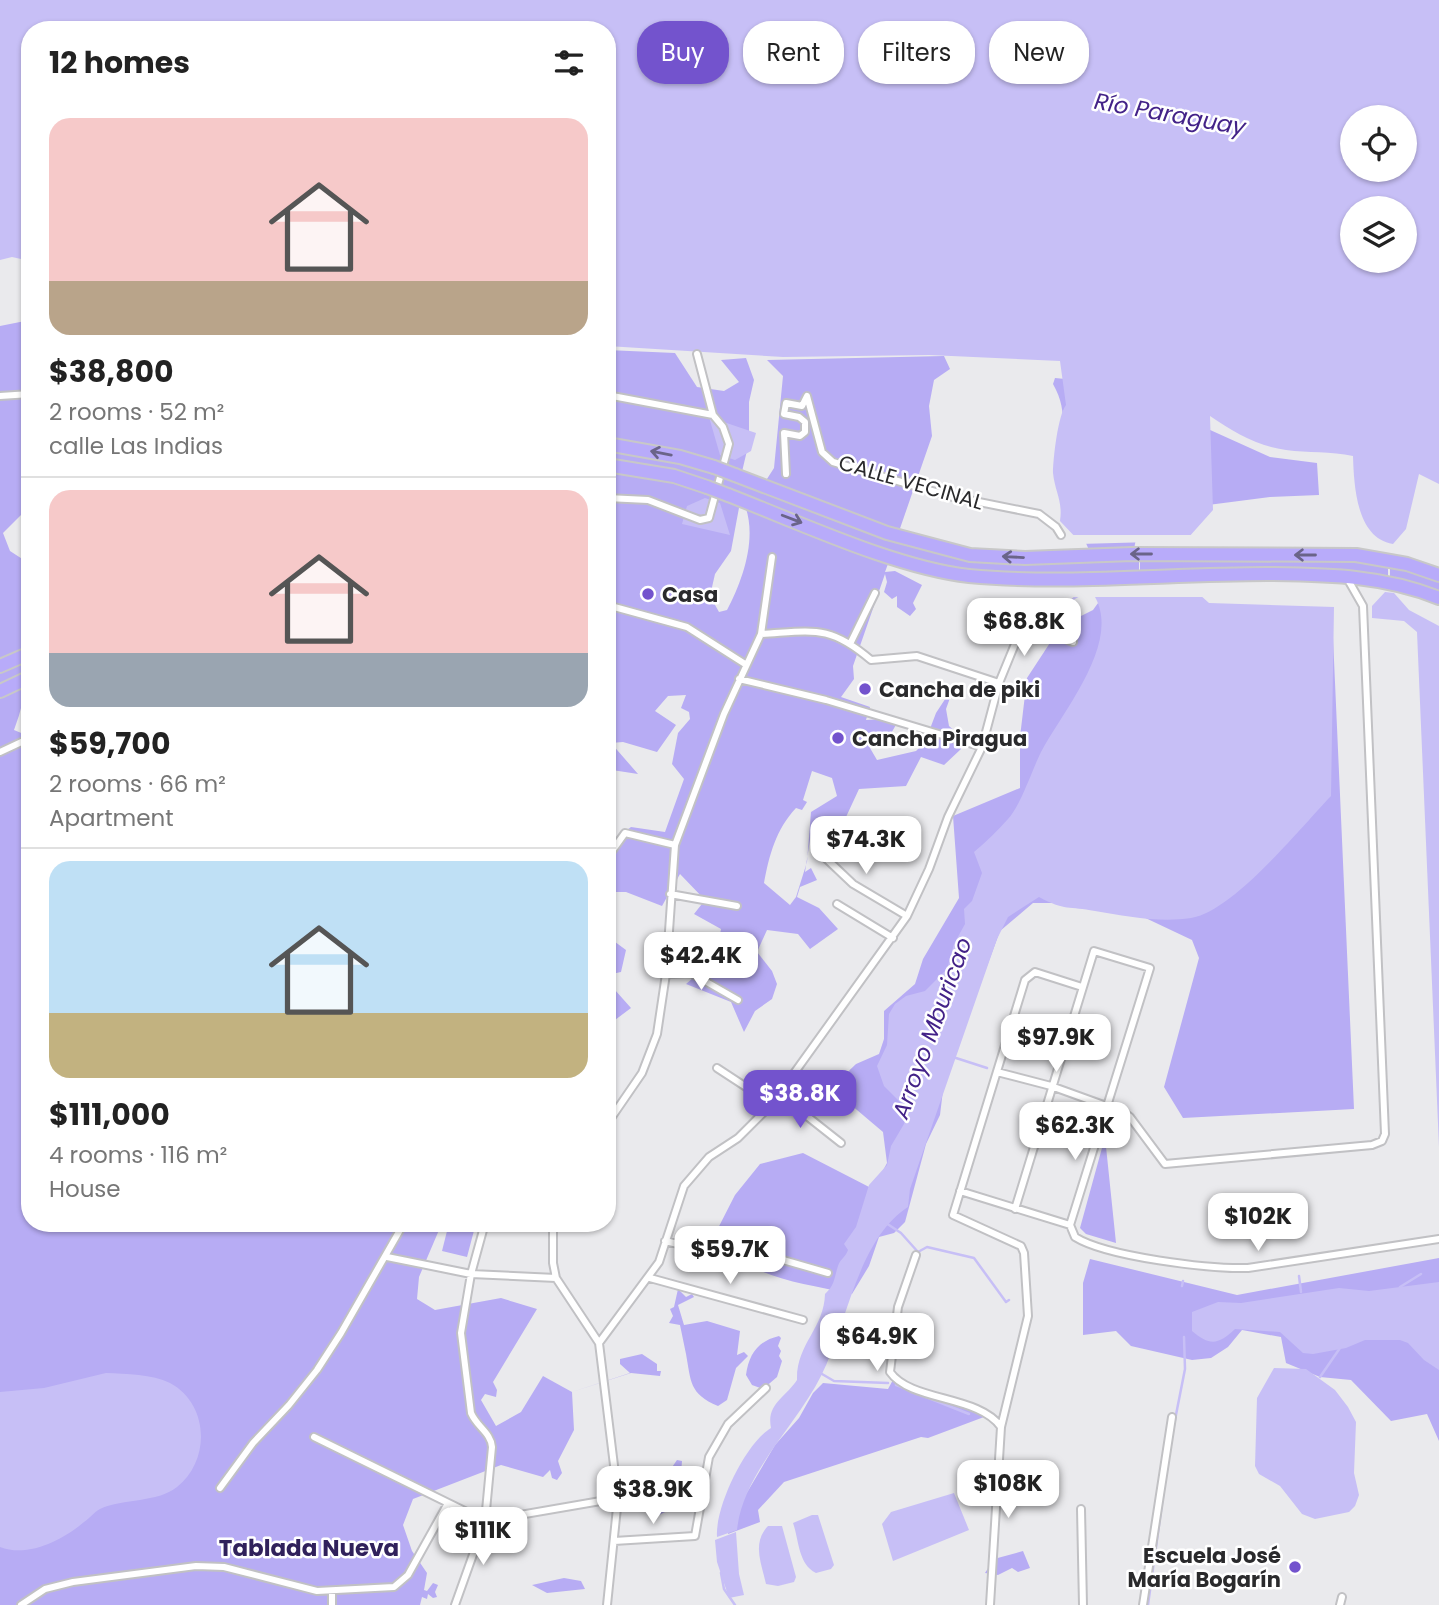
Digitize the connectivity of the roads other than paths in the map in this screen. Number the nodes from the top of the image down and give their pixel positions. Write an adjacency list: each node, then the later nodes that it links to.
1 (696, 354): 5 (street)
2 (21, 395): 3 (street)
3 (0, 396)
4 (616, 398): 5 (street)
5 (713, 415): 9 (street)
6 (616, 446): 13 (highway, one-way to 6, bridge)
7 (616, 466): 12 (highway, one-way to 12, bridge)
8 (786, 474): 10 (street, CALLE VECINAL)
9 (616, 498)
10 (1061, 535)
11 (772, 557): 17 (street)
12 (1344, 575): 15 (highway); 46 (street)
13 (1439, 575)
14 (875, 593): 18 (street)
15 (1439, 598)
16 (616, 607): 21 (street)
17 (761, 634): 18 (street); 21 (street)
18 (851, 642): 25 (street)
19 (1073, 642): 25 (street)
20 (21, 657): 22 (highway)
21 (745, 664): 23 (street)
22 (0, 666)
23 (738, 679): 28 (street); 30 (street)
24 (21, 681): 26 (highway)
25 (999, 683): 28 (street)
26 (0, 691)
27 (21, 742): 29 (street)
28 (982, 747): 36 (street)
29 (0, 752)
30 (675, 845): 31 (street); 33 (street)
31 (616, 846)
32 (814, 848): 36 (street)
33 (670, 894): 35 (street); 38 (street)
34 (837, 904): 37 (street)
35 (737, 906)
36 (907, 916): 37 (street)
37 (893, 937): 44 (street)
38 (666, 974): 40 (street); 47 (street)
39 (1082, 987): 42 (street); 43 (street); 46 (street)
40 (738, 1000)
41 (717, 1068): 45 (street)
42 (997, 1072): 43 (street); 49 (street)
43 (1051, 1086): 46 (street); 50 (street)
44 (779, 1094): 45 (street); 48 (street)
45 (772, 1104): 56 (street)
46 (1106, 1106): 51 (street)
47 (616, 1111)
48 (841, 1143)
49 (960, 1191): 50 (street); 67 (street)
50 (1015, 1209): 51 (street)
51 (1070, 1225): 55 (street)
52 (400, 1232): 58 (street)
53 (483, 1232): 60 (street)
54 (553, 1232): 61 (street)
55 (1439, 1239)
56 (665, 1241): 59 (street); 62 (street)
57 (916, 1255): 67 (street)
58 (387, 1257): 60 (street); 69 (street)
59 (828, 1273)
60 (471, 1274): 61 (street); 73 (street)
61 (556, 1278): 64 (street)
62 (650, 1278): 63 (street); 64 (street)
63 (803, 1320)
64 (599, 1343): 70 (street)
65 (766, 1388): 74 (street)
66 (1172, 1417): 83 (street)
67 (1001, 1430): 81 (street)
68 (314, 1437): 71 (street)
69 (220, 1488)
70 (618, 1498): 73 (street); 74 (street)
71 (447, 1505): 73 (street); 75 (street)
72 (1082, 1509): 82 (street)
73 (485, 1521): 79 (street)
74 (614, 1541): 80 (street)
75 (332, 1592): 77 (street); 78 (street)
76 (1342, 1597): 84 (street)
77 (21, 1605)
78 (332, 1605)
79 (455, 1605)
80 (607, 1605)
81 (990, 1605)
82 (1083, 1605)
83 (1143, 1605)
84 (1340, 1605)

